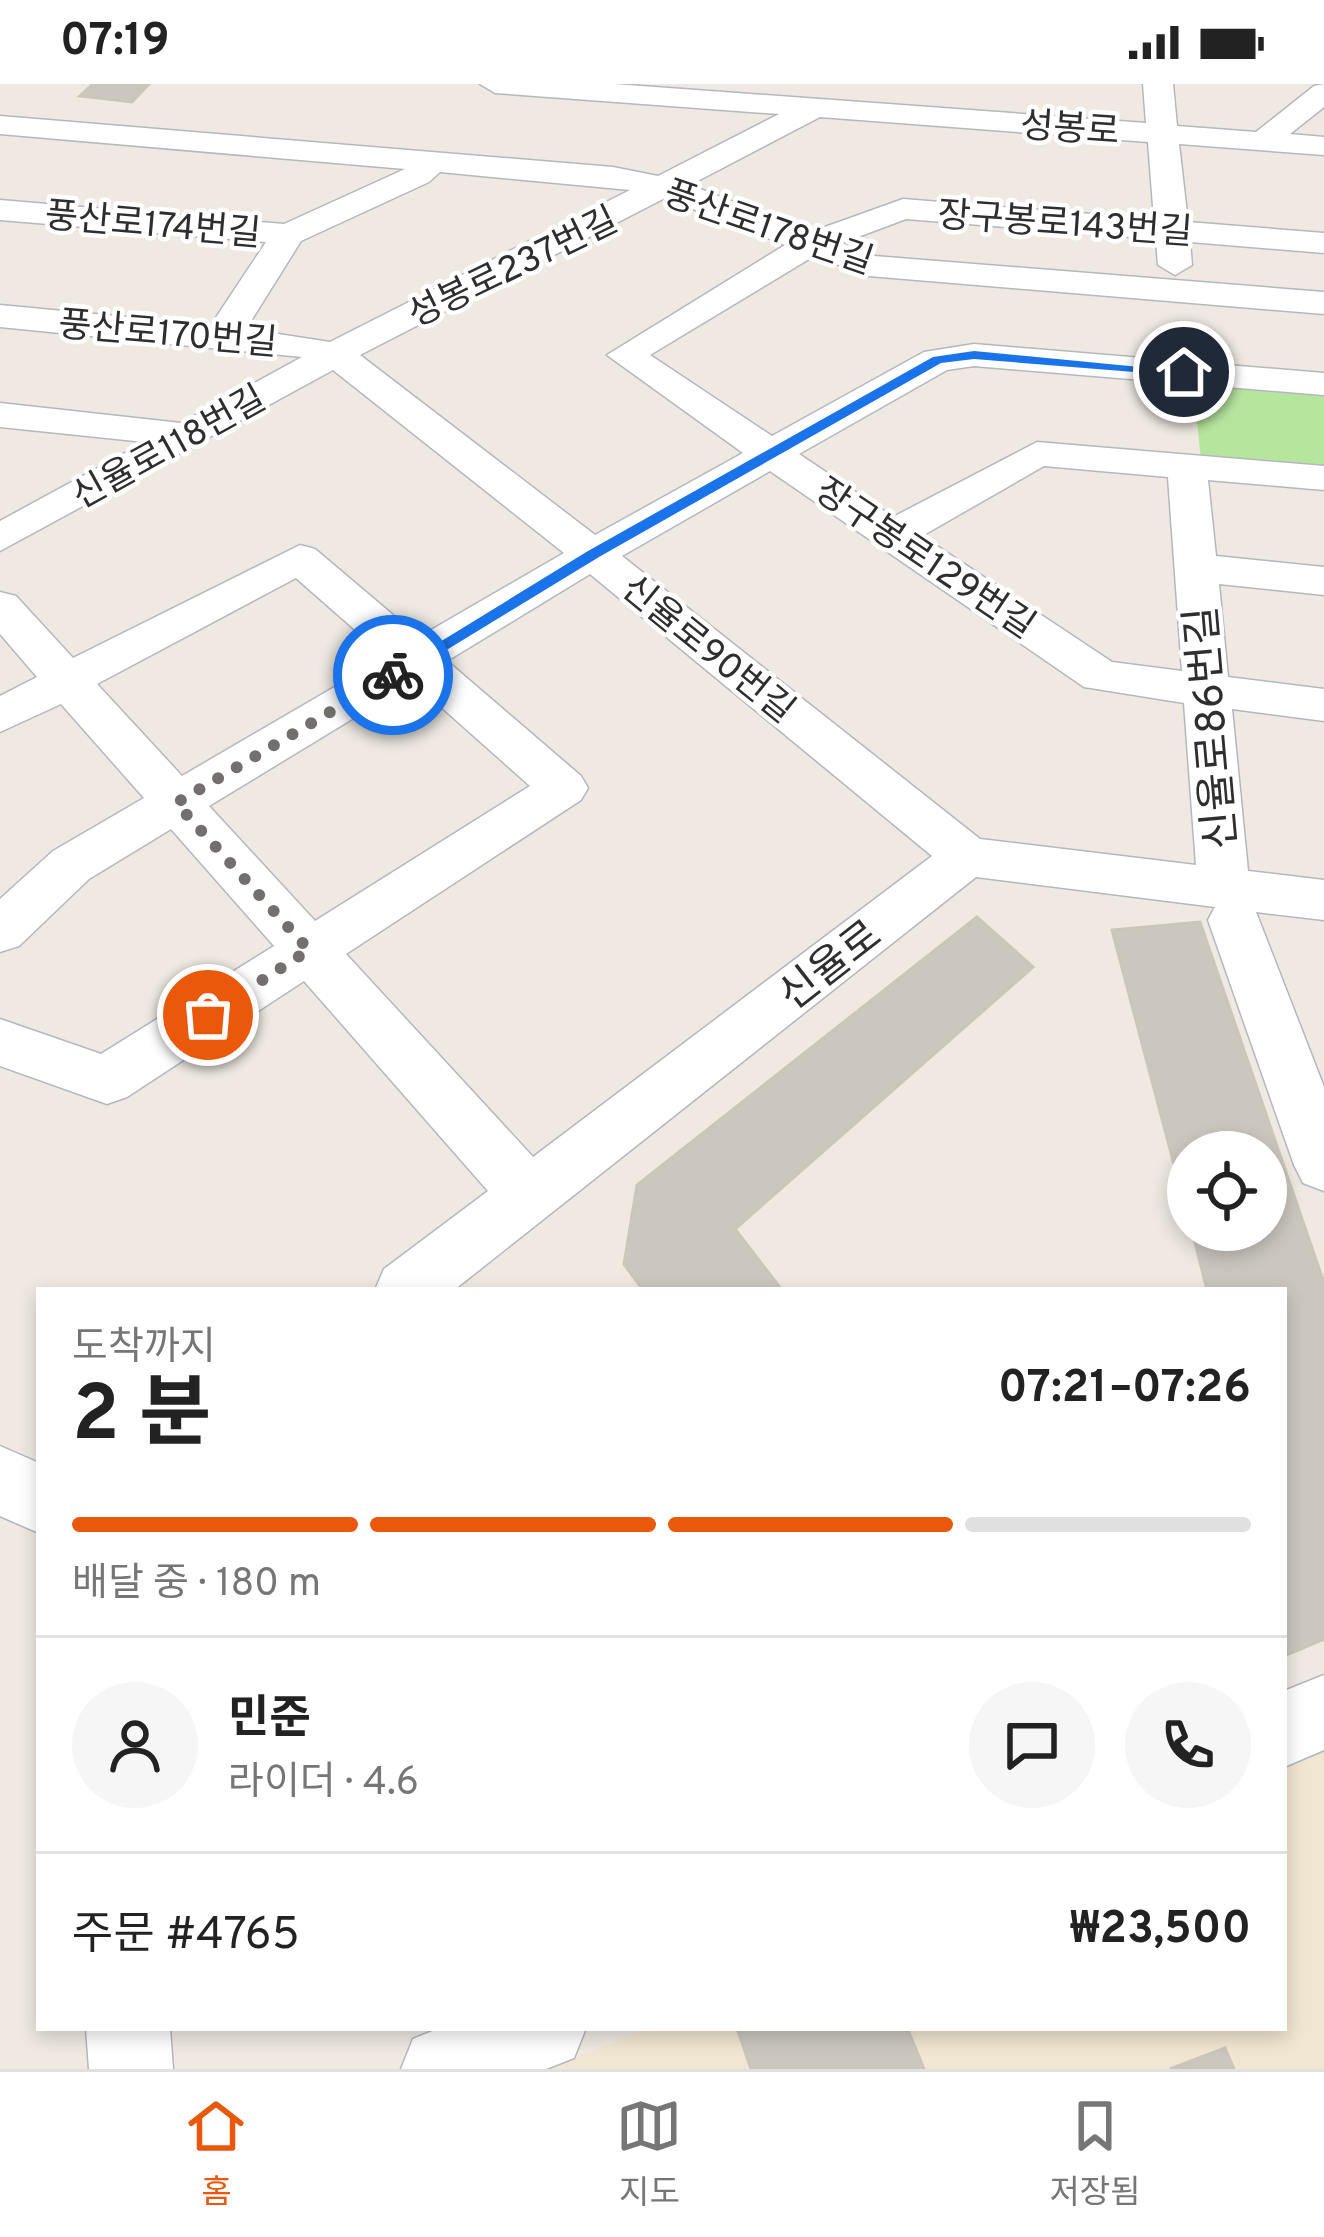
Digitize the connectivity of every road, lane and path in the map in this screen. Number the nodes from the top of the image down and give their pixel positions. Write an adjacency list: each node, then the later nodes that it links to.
1 (495, 84): 4 (street, 성봉로)
2 (980, 84): 7 (street, 성봉로)
3 (1158, 84): 9 (street, 성봉로)
4 (583, 87): 6 (street, 성봉로)
5 (1324, 92): 10 (street)
6 (814, 108): 7 (street, 성봉로); 14 (street, 성봉로237번길)
7 (977, 120): 9 (street, 성봉로)
8 (15, 126): 12 (street); 13 (street, 풍산로178번길)
9 (1163, 134): 10 (street, 성봉로); 16 (street)
10 (1263, 141): 11 (street, 성봉로)
11 (1324, 146)
12 (0, 154)
13 (432, 162): 14 (street, 풍산로178번길); 17 (street, 풍산로174번길)
14 (669, 188): 18 (street, 풍산로178번길); 24 (street, 성봉로237번길)
15 (0, 210): 17 (street, 풍산로174번길)
16 (1171, 229): 18 (street, 장구봉로143번길); 19 (street, 장구봉로143번길); 20 (street)
17 (288, 234): 23 (street)
18 (812, 243): 20 (street, 풍산로178번길); 29 (street, 장구봉로129번길)
19 (1324, 243)
20 (1177, 291): 21 (street, 풍산로178번길); 25 (street)
21 (1324, 303)
22 (0, 316): 23 (street, 풍산로170번길)
23 (222, 338): 24 (street, 풍산로170번길)
24 (335, 354): 28 (street, 신율로118번길); 34 (street, 신율로90번길)
25 (1184, 372): 26 (street); 29 (street)
26 (1324, 384)
27 (0, 416): 28 (street)
28 (188, 435): 33 (street, 신율로118번길)
29 (772, 453): 32 (street, 장구봉로129번길); 34 (street)
30 (1187, 467): 31 (street); 32 (street); 35 (street, 신율로86번길)
31 (1324, 478)
32 (894, 534): 40 (street, 장구봉로129번길)
33 (0, 538)
34 (593, 554): 38 (street); 44 (street, 신율로90번길)
35 (1197, 568): 36 (street, 신율로86번길); 40 (street, 신율로86번길)
36 (1324, 581)
37 (0, 606): 39 (street)
38 (418, 661): 39 (street); 43 (street); 48 (street)
39 (67, 681): 42 (street); 43 (street)
40 (1209, 688): 41 (street, 장구봉로129번길); 46 (street, 신율로86번길)
41 (1324, 705)
42 (0, 716)
43 (176, 803): 47 (street); 48 (street)
44 (967, 857): 46 (street); 51 (street, 신율로)
45 (1324, 900): 46 (street)
46 (1229, 904): 50 (street, 신율로86번길)
47 (0, 931)
48 (309, 950): 49 (street); 51 (street)
49 (0, 1042)
50 (1324, 1166)
51 (529, 1196): 52 (street, 신율로)
52 (410, 1287)
53 (0, 1480): 54 (street)
54 (36, 1498)
55 (1324, 1712): 56 (street)
56 (1287, 1728)
57 (128, 2031): 59 (street)
58 (537, 2031): 60 (street)
59 (130, 2069)
60 (442, 2069)

